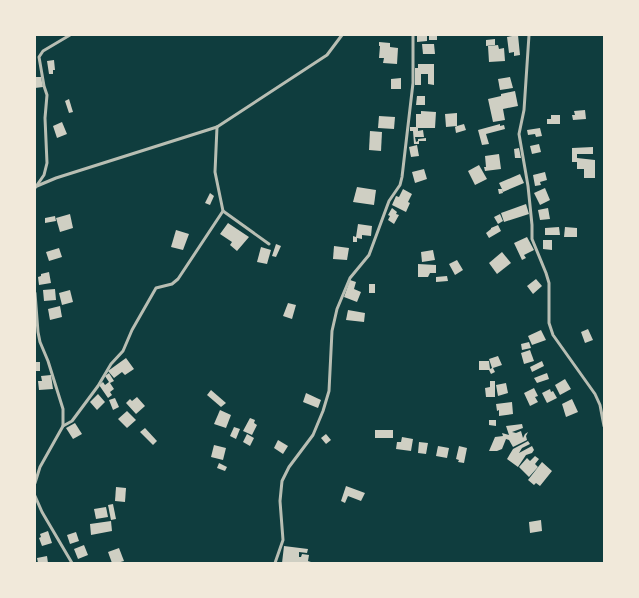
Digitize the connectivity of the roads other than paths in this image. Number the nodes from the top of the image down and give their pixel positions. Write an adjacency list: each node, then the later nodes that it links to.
1 (70, 35): 6 (street)
2 (342, 35): 5 (street)
3 (413, 35): 15 (street)
4 (529, 35): 11 (street)
5 (217, 127): 6 (street); 7 (street)
6 (36, 187)
7 (223, 211): 8 (street); 10 (street)
8 (268, 244)
9 (35, 293): 10 (street)
10 (63, 426): 12 (street)
11 (604, 426)
12 (35, 483)
13 (35, 496): 14 (street)
14 (72, 563)
15 (275, 563)

